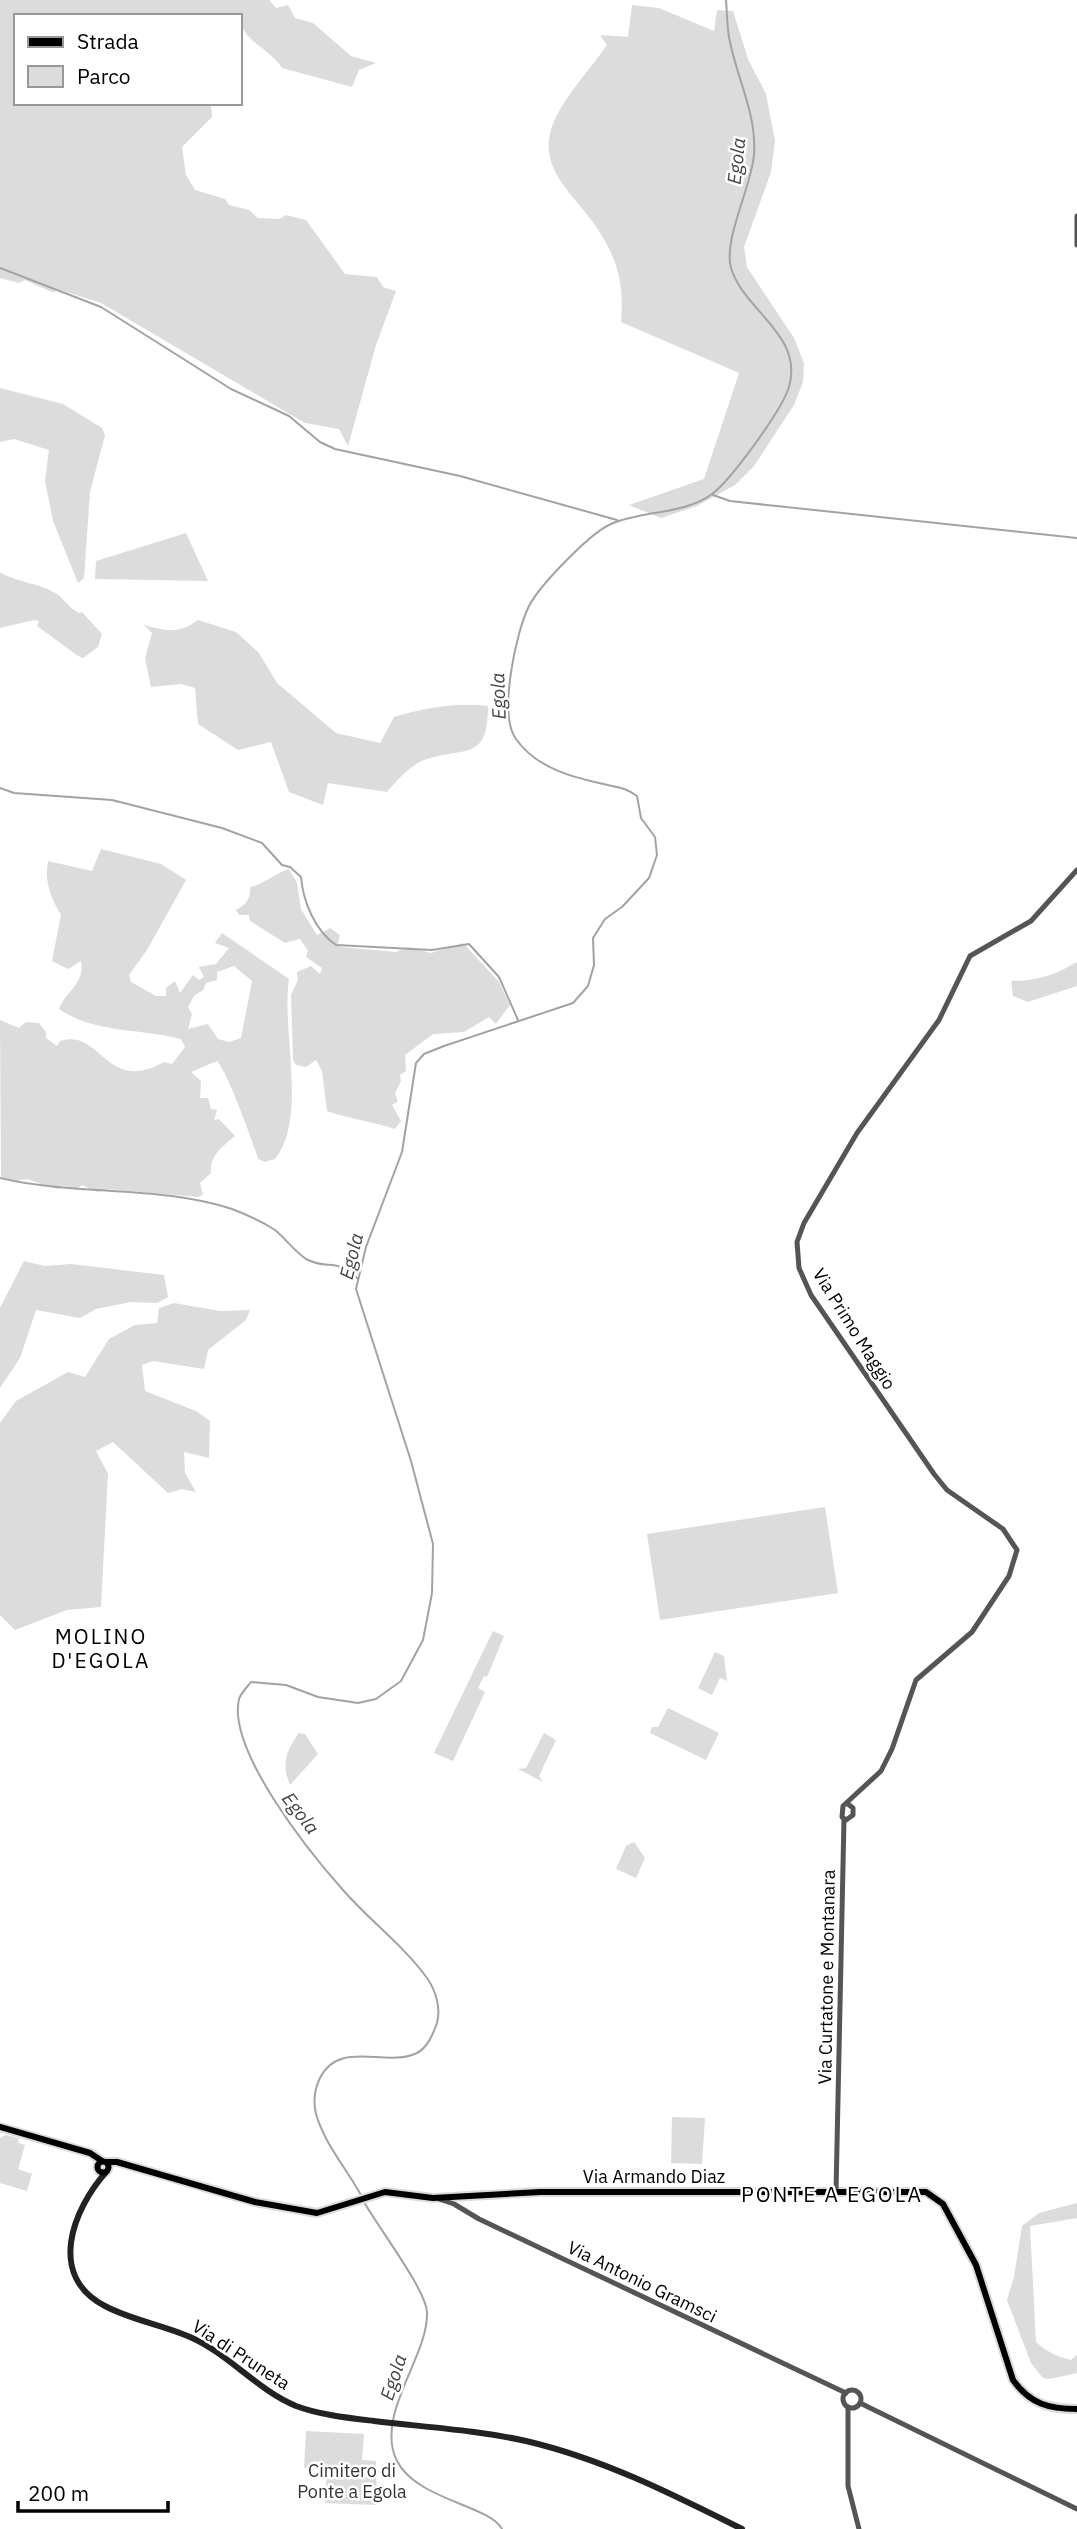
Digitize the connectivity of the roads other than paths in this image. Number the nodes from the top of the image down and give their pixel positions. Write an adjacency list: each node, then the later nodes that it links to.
1 (1077, 216): 2 (street)
2 (1077, 245)
3 (1077, 870): 4 (street, Via Primo Maggio)
4 (850, 1804): 5 (street); 5 (street)
5 (846, 1820): 8 (street, Via Curtatone e Montanara)
6 (0, 2127): 7 (main road)
7 (103, 2166): 10 (main road, Via Armando Diaz); 17 (main road, Via di Pruneta)
8 (836, 2192): 9 (main road, Via Armando Diaz); 15 (main road, Via Armando Diaz)
9 (477, 2195): 11 (main road, Via Armando Diaz); 12 (street)
10 (433, 2198): 11 (main road, Via Armando Diaz); 12 (street, Via Antonio Gramsci)
11 (449, 2198): 12 (street)
12 (468, 2212): 13 (street, Via Antonio Gramsci)
13 (843, 2395): 14 (street); 14 (street, Via Antonio Gramsci)
14 (854, 2406): 16 (street, Via Antonio Gramsci); 18 (street)
15 (1077, 2409)
16 (1077, 2509)
17 (742, 2529)
18 (859, 2529)

